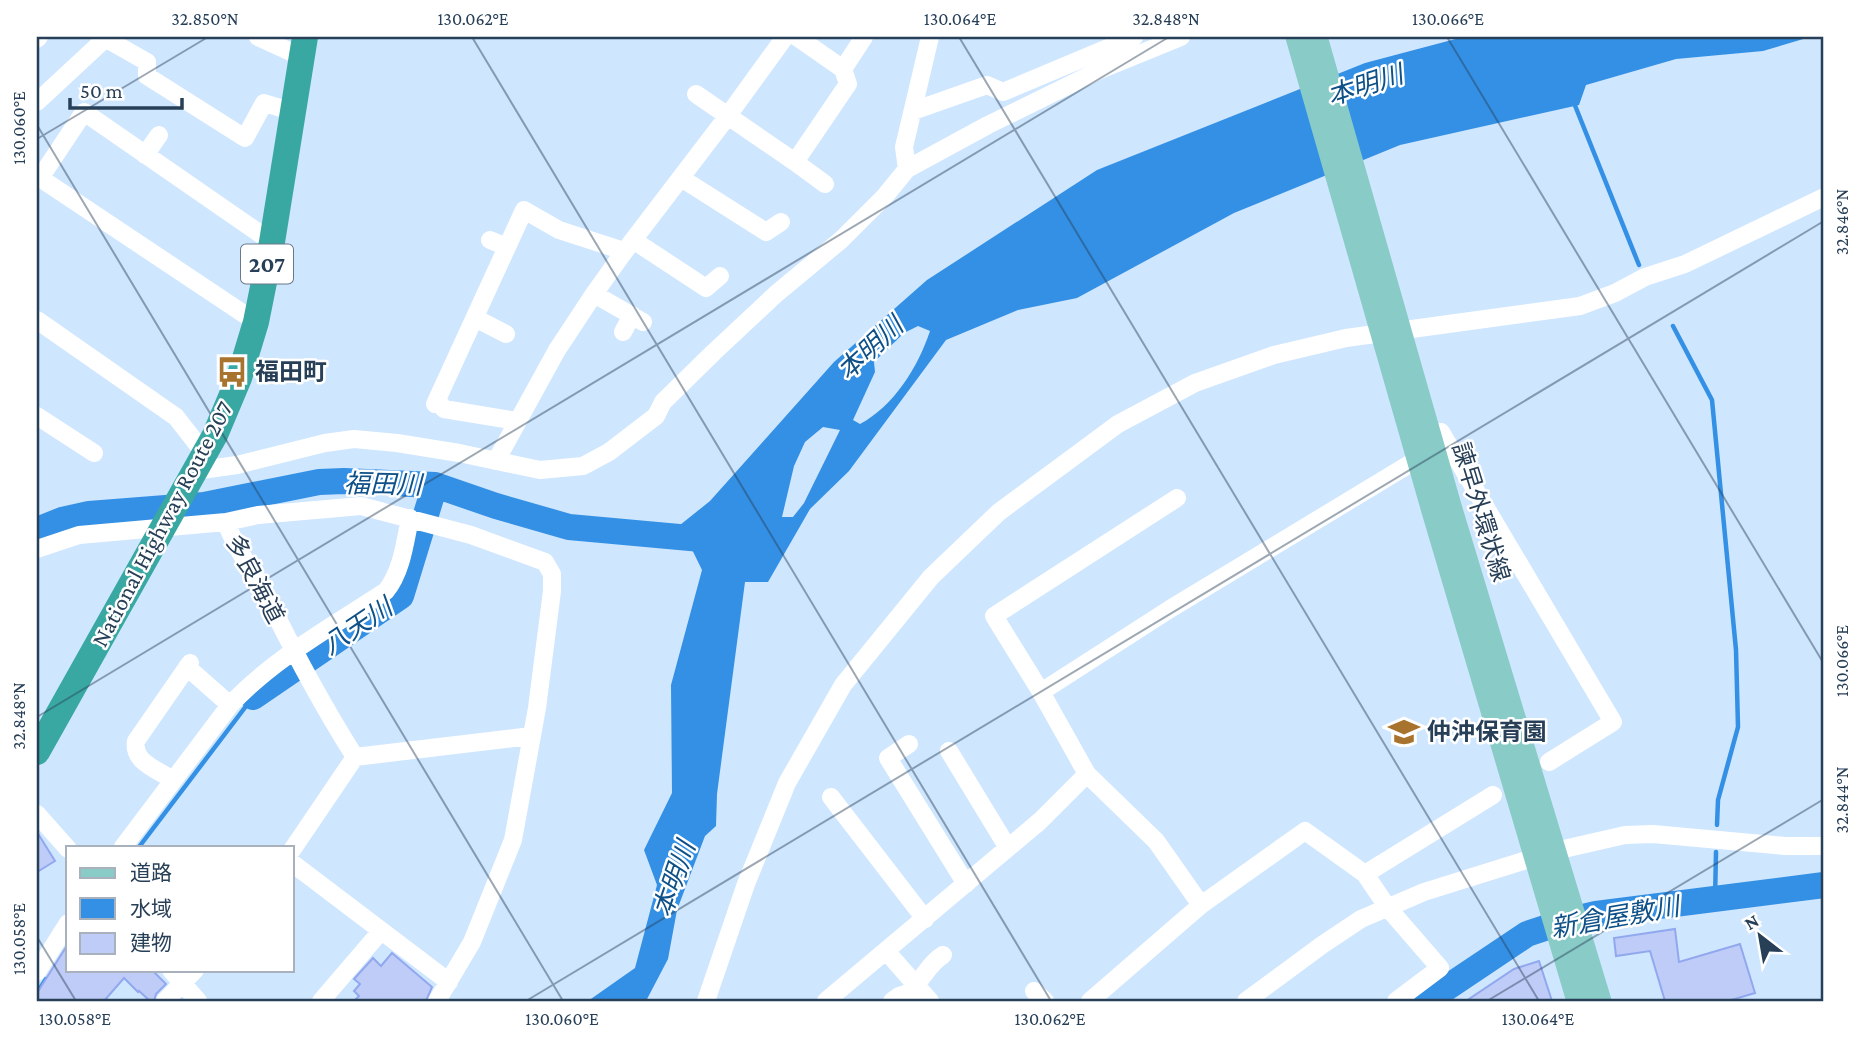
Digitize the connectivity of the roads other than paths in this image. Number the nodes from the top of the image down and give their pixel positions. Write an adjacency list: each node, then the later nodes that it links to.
1 (105, 37): 14 (street); 16 (street)
2 (258, 37): 11 (street)
3 (785, 37): 17 (street)
4 (797, 37): 12 (street)
5 (864, 37): 12 (street)
6 (930, 37): 15 (street)
7 (1134, 37): 15 (street)
8 (1181, 37): 21 (street)
9 (1297, 37): 51 (main road, 諫早外環状線)
10 (1316, 37): 51 (main road, 諫早外環状線)
11 (304, 47): 16 (highway, National Highway Route 207 / 207)
12 (843, 69): 20 (street)
13 (696, 94): 17 (street)
14 (37, 102)
15 (913, 111): 21 (street)
16 (294, 112): 28 (highway, National Highway Route 207 / 207)
17 (729, 115): 20 (street); 23 (street)
18 (159, 135): 19 (street)
19 (145, 155): 22 (street); 28 (street)
20 (795, 162): 24 (street)
21 (907, 169): 43 (street)
22 (38, 177): 35 (street)
23 (681, 178): 26 (street); 29 (street)
24 (825, 184)
25 (1824, 197): 91 (street)
26 (781, 222)
27 (490, 240): 30 (street)
28 (272, 242): 35 (highway, National Highway Route 207 / 207)
29 (629, 246): 30 (street); 31 (street); 32 (street)
30 (507, 247): 33 (street)
31 (720, 276)
32 (594, 295): 36 (street); 40 (street)
33 (475, 318): 37 (street); 40 (street)
34 (37, 320): 44 (street)
35 (256, 321): 44 (highway, National Highway Route 207 / 207)
36 (623, 332)
37 (506, 334)
38 (1416, 392): 41 (street)
39 (37, 416): 42 (street)
40 (517, 421): 43 (street)
41 (1446, 442): 52 (street); 59 (street)
42 (94, 453)
43 (496, 461): 44 (street)
44 (196, 468): 47 (highway, National Highway Route 207 / 207)
45 (1177, 498): 52 (street)
46 (410, 518): 48 (street); 50 (street); 54 (street)
47 (165, 523): 48 (street); 49 (street); 57 (highway, National Highway Route 207 / 207)
48 (226, 523): 50 (street, 多良海道)
49 (37, 550)
50 (295, 651): 53 (street); 58 (street, 多良海道)
51 (1487, 657): 70 (main road, 諫早外環状線)
52 (1041, 692): 60 (street)
53 (230, 705): 61 (street); 61 (street)
54 (531, 737): 58 (street); 84 (street)
55 (909, 744): 73 (street)
56 (949, 751): 69 (street)
57 (37, 752)
58 (355, 757): 68 (street)
59 (1549, 762)
60 (1087, 774): 69 (street); 74 (street)
61 (173, 780): 65 (street)
62 (1493, 795): 72 (street)
63 (831, 797): 76 (street)
64 (37, 814): 67 (street)
65 (124, 846)
66 (1824, 846): 70 (street)
67 (66, 847)
68 (294, 847)
69 (1008, 848): 73 (street)
70 (1545, 855): 75 (street); 79 (main road, 諫早外環状線)
71 (294, 865): 78 (street)
72 (1365, 874): 74 (street); 75 (street)
73 (965, 884): 76 (street)
74 (1201, 905): 94 (street)
75 (1388, 908): 86 (street); 95 (street)
76 (925, 919): 80 (street)
77 (66, 926): 82 (street)
78 (381, 931): 84 (street); 89 (street)
79 (1572, 942): 96 (main road, 諫早外環状線); 97 (main road, 諫早外環状線)
80 (887, 951): 85 (street); 92 (street)
81 (943, 955): 85 (street)
82 (37, 972)
83 (183, 974): 87 (street); 88 (street)
84 (449, 982): 90 (street)
85 (922, 992): 93 (street)
86 (1252, 999)
87 (165, 1001)
88 (198, 1001)
89 (321, 1001)
90 (437, 1001)
91 (706, 1001)
92 (826, 1001)
93 (892, 1001)
94 (1090, 1001)
95 (1396, 1001)
96 (1578, 1001)
97 (1600, 1001)

